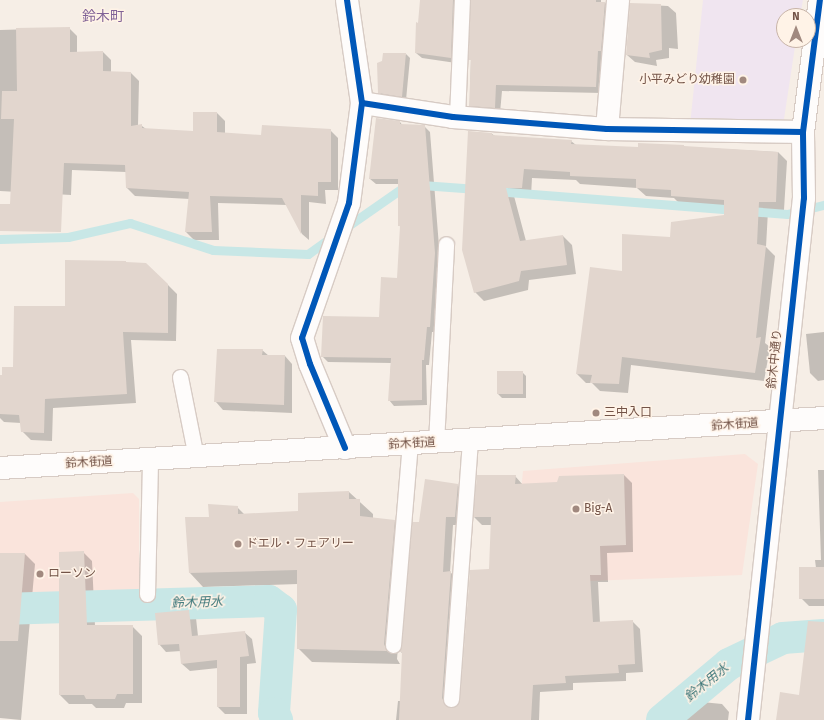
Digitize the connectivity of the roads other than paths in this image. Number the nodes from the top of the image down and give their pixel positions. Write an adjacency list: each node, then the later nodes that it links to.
1 (346, 0): 5 (street)
2 (462, 0): 6 (lane)
3 (618, 0): 7 (street)
4 (820, 0): 8 (street, 鈴木中通り)
5 (362, 104): 6 (street); 16 (street)
6 (457, 117): 7 (street)
7 (607, 129): 8 (street)
8 (803, 132): 12 (street, 鈴木中通り)
9 (446, 244): 14 (lane)
10 (180, 377): 17 (lane)
11 (824, 418): 12 (street, 鈴木街道)
12 (780, 422): 13 (street, 鈴木街道); 23 (street, 鈴木中通り)
13 (470, 441): 14 (street, 鈴木街道); 22 (lane)
14 (436, 443): 15 (street, 鈴木街道)
15 (410, 444): 16 (street, 鈴木街道); 21 (lane)
16 (345, 448): 17 (street, 鈴木街道)
17 (196, 457): 18 (street, 鈴木街道)
18 (150, 459): 19 (street, 鈴木街道); 20 (lane)
19 (0, 468)
20 (147, 594)
21 (393, 645)
22 (451, 700)
23 (748, 720)

